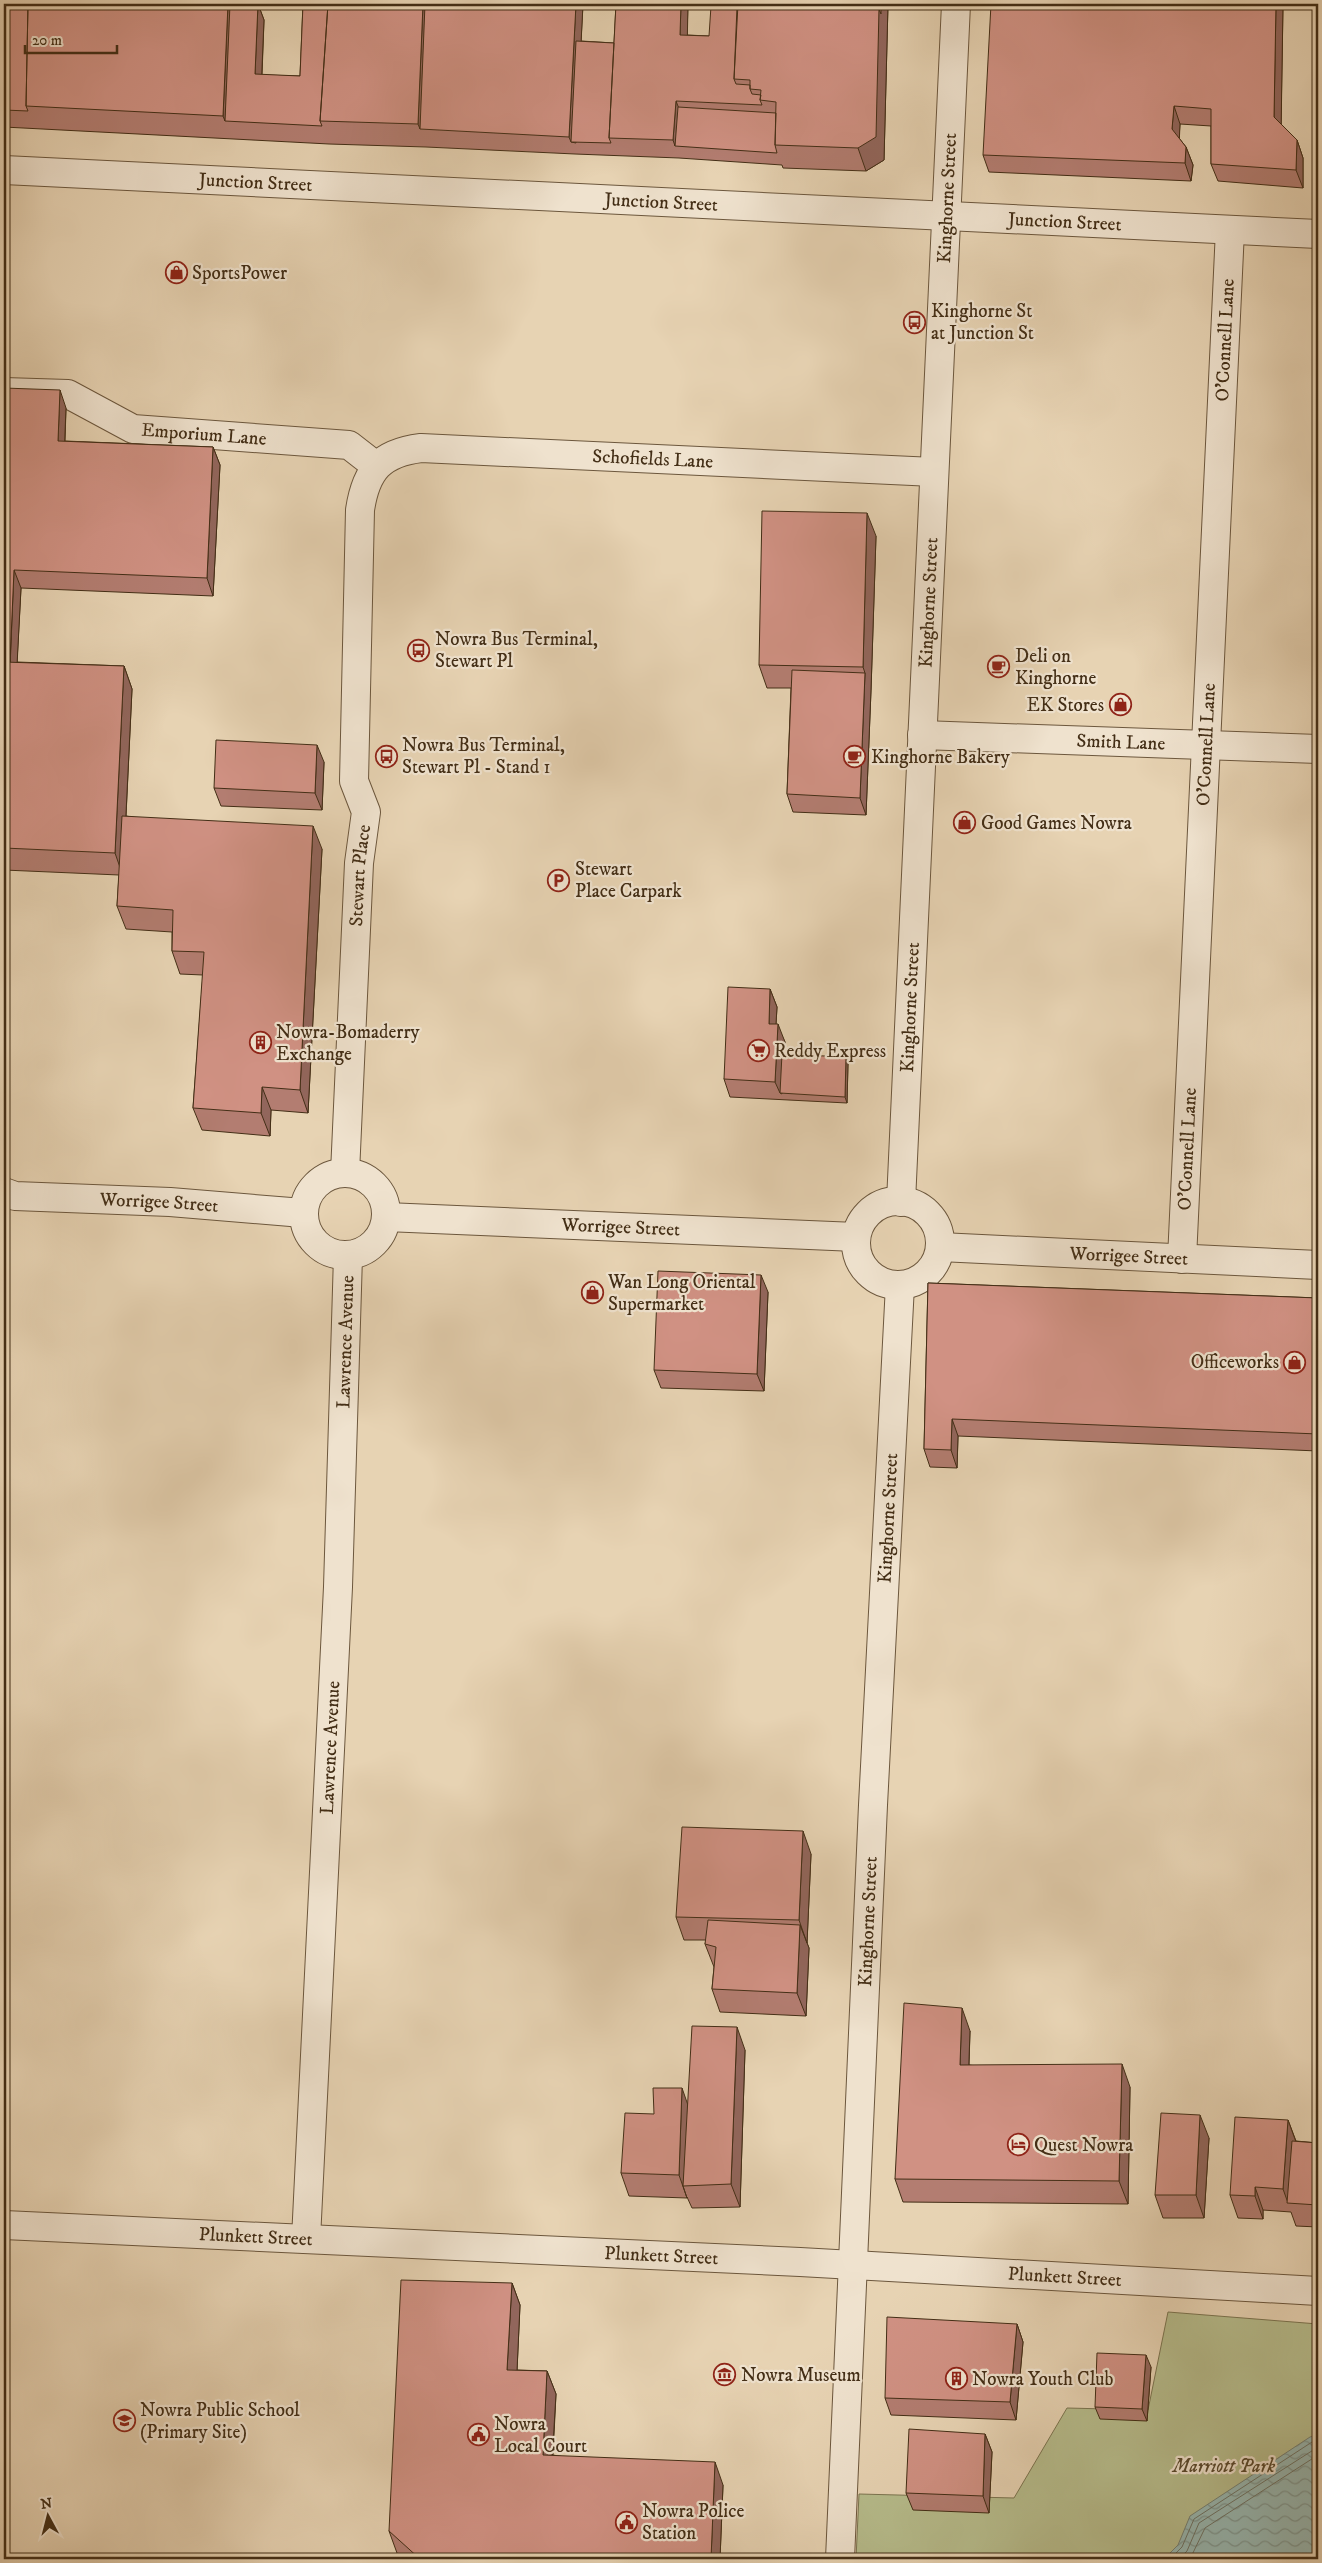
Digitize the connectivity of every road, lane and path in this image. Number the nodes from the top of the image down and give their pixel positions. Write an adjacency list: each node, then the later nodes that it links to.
1 (956, 4): 3 (street, Kinghorne Street)
2 (4, 170): 3 (street, Junction Street)
3 (946, 217): 4 (street, Junction Street); 8 (street, Kinghorne Street)
4 (1230, 230): 5 (street, Junction Street); 10 (street, O'Connell Lane)
5 (1318, 234)
6 (4, 392): 7 (street, Emporium Lane)
7 (376, 466): 8 (street, Schofields Lane); 12 (street, Stewart Place)
8 (934, 472): 9 (street, Kinghorne Street)
9 (922, 735): 10 (street, Smith Lane); 14 (street, Kinghorne Street)
10 (1207, 746): 11 (street, Smith Lane); 20 (street, O'Connell Lane)
11 (1318, 749)
12 (345, 1173): 15 (street); 16 (street)
13 (8, 1196): 15 (street, Worrigee Street)
14 (901, 1202): 17 (street); 18 (street)
15 (303, 1212): 19 (street)
16 (386, 1217): 17 (street, Worrigee Street); 19 (street)
17 (856, 1236): 22 (street)
18 (940, 1247): 20 (street, Worrigee Street); 22 (street)
19 (348, 1256): 24 (street, Lawrence Avenue)
20 (1182, 1260): 21 (street, Worrigee Street)
21 (1318, 1266)
22 (900, 1285): 25 (street, Kinghorne Street)
23 (4, 2225): 24 (street, Plunkett Street)
24 (306, 2239): 25 (street, Plunkett Street)
25 (852, 2265): 26 (street, Plunkett Street); 27 (street, Kinghorne Street)
26 (1318, 2291)
27 (840, 2559)

